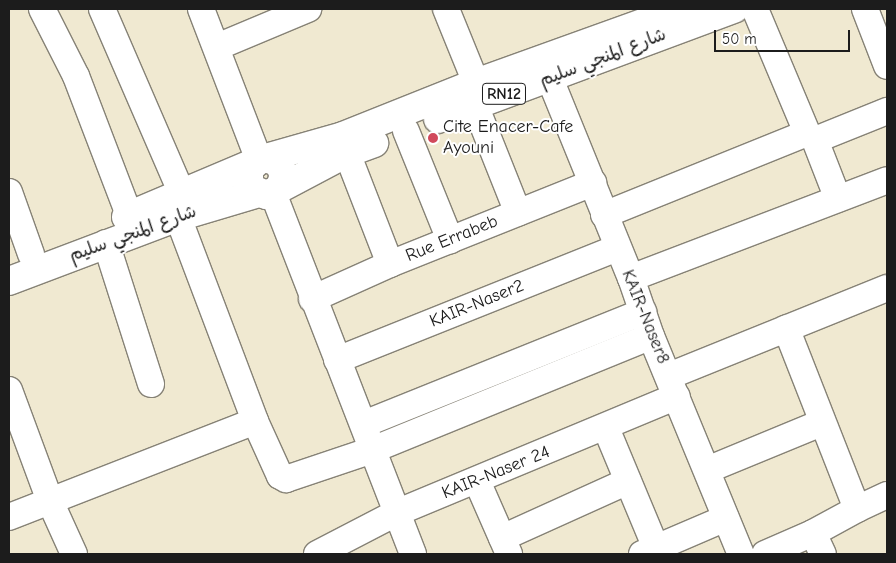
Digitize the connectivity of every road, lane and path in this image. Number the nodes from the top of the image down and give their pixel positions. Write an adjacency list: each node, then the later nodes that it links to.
1 (42, 9): 27 (street)
2 (102, 9): 24 (street)
3 (201, 9): 10 (street)
4 (308, 9): 10 (street)
5 (446, 9): 13 (street)
6 (681, 9): 13 (main road, شارع المنجي سليم / RN12)
7 (734, 9): 12 (main road, شارع المنجي سليم / RN12)
8 (755, 9): 16 (street)
9 (865, 9): 11 (street)
10 (217, 47): 18 (street)
11 (887, 66)
12 (550, 79): 13 (main road, شارع المنجي سليم / RN12); 20 (street, KAIR-Naser8)
13 (476, 94): 15 (main road, شارع المنجي سليم / RN12); 18 (main road, شارع المنجي سليم / RN12); 25 (street)
14 (887, 111): 16 (street)
15 (406, 131): 17 (main road, شارع المنجي سليم / RN12); 28 (street)
16 (811, 136): 23 (street); 26 (street)
17 (347, 153): 22 (main road, شارع المنجي سليم / RN12); 32 (street)
18 (260, 160): 22 (main road); 24 (main road, شارع المنجي سليم / RN12)
19 (887, 180): 23 (street)
20 (593, 183): 25 (street, Rue Errabeb); 26 (street, KAIR-Naser8)
21 (9, 192): 31 (street)
22 (270, 192): 24 (main road, شارع المنجي سليم / RN12); 36 (street)
23 (838, 199): 33 (street)
24 (180, 205): 27 (main road, شارع المنجي سليم / RN12); 29 (main road, شارع المنجي سليم / RN12); 43 (street)
25 (518, 213): 28 (street, Rue Errabeb)
26 (604, 214): 30 (street, KAIR-Naser8)
27 (129, 216): 31 (main road, شارع المنجي سليم / RN12)
28 (450, 240): 32 (street, Rue Errabeb)
29 (106, 243): 34 (main road, شارع المنجي سليم / RN12); 40 (street)
30 (617, 248): 33 (street, KAIR-Naser8); 39 (street, KAIR-Naser2)
31 (20, 258)
32 (390, 264): 36 (street, Rue Errabeb)
33 (631, 278): 37 (street, KAIR-Naser8)
34 (9, 281)
35 (887, 288): 38 (street, KAIR-Naser 24)
36 (312, 299): 39 (street)
37 (647, 324): 41 (street, KAIR-Naser8); 45 (street); 47 (street)
38 (786, 328): 41 (street, KAIR-Naser 24); 44 (street)
39 (338, 360): 45 (street)
40 (151, 384)
41 (673, 386): 46 (street, KAIR-Naser 24); 48 (street, KAIR-Naser8)
42 (9, 390): 52 (street)
43 (255, 421): 47 (street); 52 (street)
44 (821, 423): 48 (street); 53 (street)
45 (364, 424): 47 (street)
46 (606, 428): 49 (street, KAIR-Naser 24); 50 (street)
47 (372, 450): 54 (street)
48 (707, 470): 56 (street, KAIR-Naser8)
49 (477, 481): 54 (street, KAIR-Naser 24); 58 (street)
50 (628, 481): 58 (street); 59 (street)
51 (887, 495): 53 (street)
52 (50, 501): 55 (street); 60 (street)
53 (857, 509): 57 (street)
54 (396, 513): 61 (street, KAIR-Naser 24); 62 (street)
55 (9, 518)
56 (726, 518): 59 (street); 63 (street, KAIR-Naser8)
57 (818, 543): 64 (street)
58 (506, 546)
59 (649, 551)
60 (74, 554)
61 (317, 554)
62 (413, 554)
63 (741, 554)
64 (765, 554)

